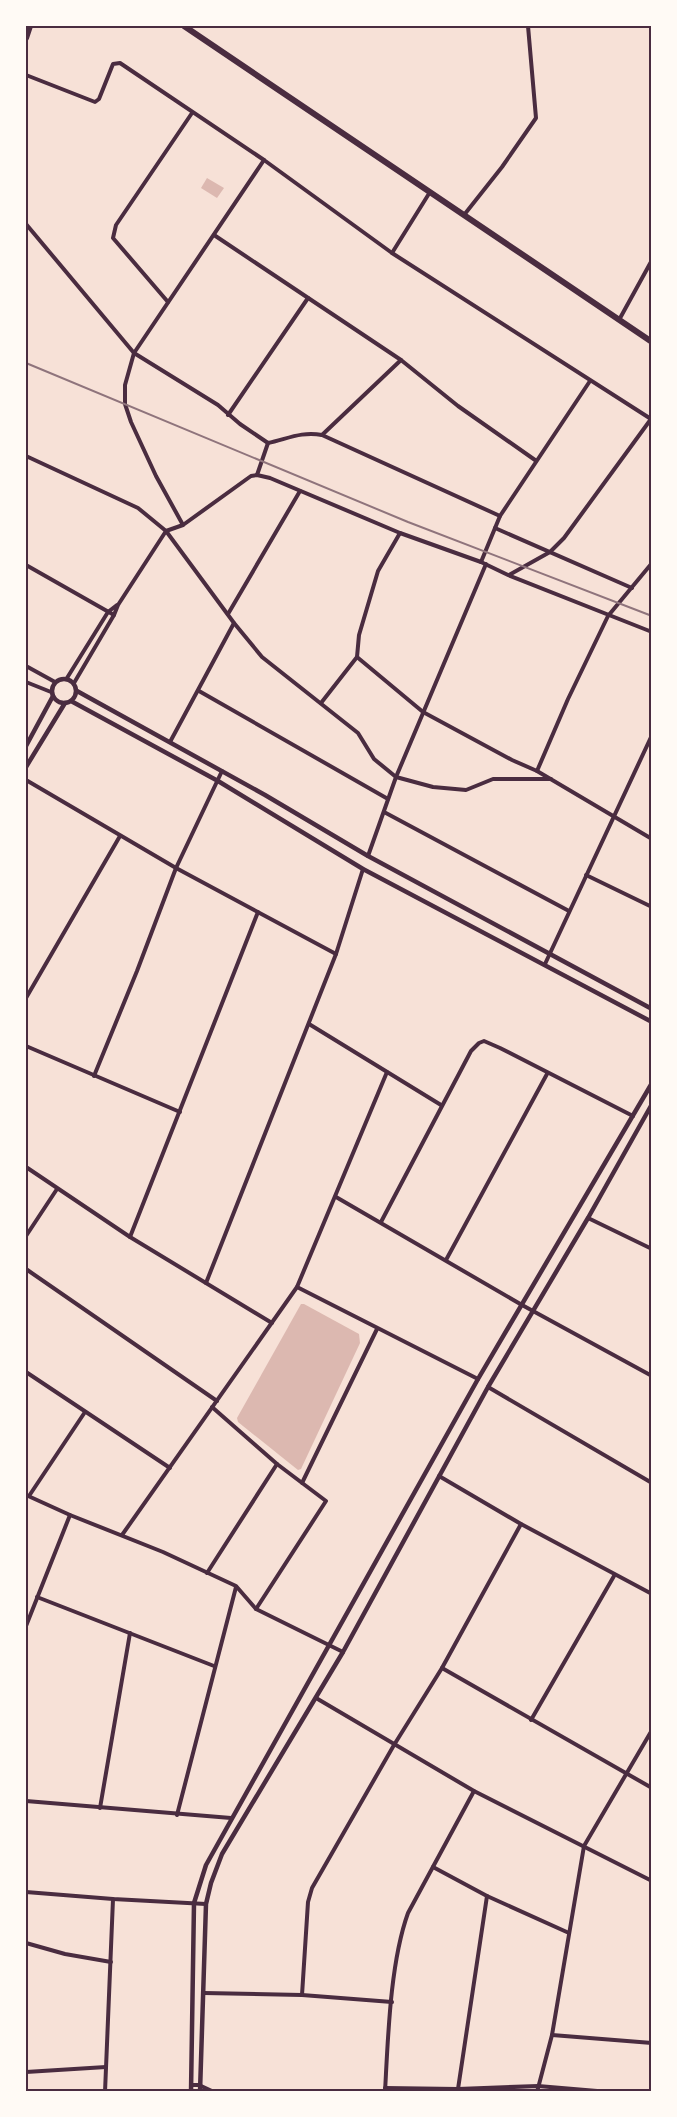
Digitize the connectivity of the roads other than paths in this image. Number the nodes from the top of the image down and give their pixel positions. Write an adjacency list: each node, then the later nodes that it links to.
1 (30, 26): 4 (main road)
2 (184, 26): 8 (main road)
3 (528, 26): 9 (street)
4 (26, 38)
5 (26, 75): 6 (street)
6 (192, 113): 7 (street); 15 (street)
7 (264, 160): 11 (street); 12 (street)
8 (430, 192): 9 (main road); 12 (street)
9 (464, 214): 16 (main road)
10 (26, 224): 18 (street)
11 (214, 235): 14 (street); 15 (street)
12 (392, 253): 20 (street)
13 (651, 260): 16 (street)
14 (308, 298): 19 (street); 21 (street)
15 (168, 302): 18 (street)
16 (619, 320): 17 (main road)
17 (651, 342)
18 (134, 352): 21 (street); 30 (street)
19 (401, 360): 23 (street); 26 (street)
20 (590, 381): 22 (street); 26 (street)
21 (228, 415): 24 (street)
22 (651, 418): 34 (street)
23 (322, 435): 24 (street); 29 (street)
24 (268, 443): 27 (street)
25 (26, 456): 32 (street)
26 (535, 460): 29 (street)
27 (257, 475): 28 (street); 30 (street)
28 (300, 491): 33 (street); 42 (street)
29 (500, 516): 31 (street)
30 (183, 525): 32 (street)
31 (495, 528): 34 (street); 36 (street)
32 (166, 531): 40 (street); 42 (street)
33 (400, 534): 36 (street); 47 (street)
34 (550, 552): 38 (street); 39 (street)
35 (651, 562): 39 (street)
36 (483, 563): 38 (street); 59 (street)
37 (26, 565): 41 (street)
38 (508, 575): 44 (street)
39 (632, 588): 44 (street)
40 (118, 605): 41 (street); 43 (street)
41 (108, 612): 43 (street); 49 (street)
42 (228, 614): 45 (street)
43 (114, 615): 52 (street)
44 (608, 616): 46 (street); 65 (street)
45 (234, 623): 54 (street); 58 (street)
46 (651, 632)
47 (357, 657): 58 (street); 59 (street)
48 (26, 666): 51 (street)
49 (67, 678): 51 (street); 52 (street)
50 (26, 682): 55 (street)
51 (55, 682): 55 (street)
52 (74, 683): 53 (street)
53 (76, 691): 56 (street); 61 (street)
54 (199, 691): 61 (street); 70 (street)
55 (52, 694): 57 (street); 62 (street)
56 (71, 701): 57 (street); 69 (street)
57 (64, 703): 63 (street)
58 (321, 703): 66 (street)
59 (423, 712): 65 (street); 66 (street)
60 (651, 735): 72 (street)
61 (170, 742): 64 (street)
62 (26, 746)
63 (26, 767)
64 (222, 771): 69 (street); 75 (street)
65 (537, 771): 67 (street)
66 (396, 777): 67 (street); 70 (street)
67 (551, 779): 72 (street)
68 (26, 780): 73 (street)
69 (218, 782): 76 (street); 77 (street)
70 (388, 799): 71 (street)
71 (384, 812): 75 (street); 80 (street)
72 (614, 816): 74 (street); 78 (street)
73 (120, 836): 76 (street); 85 (street)
74 (651, 839)
75 (368, 856): 77 (street); 83 (street)
76 (176, 868): 81 (street); 92 (street)
77 (363, 868): 82 (street); 84 (street)
78 (586, 875): 79 (street); 80 (street)
79 (651, 907)
80 (570, 911): 83 (street)
81 (258, 912): 82 (street); 96 (street)
82 (336, 954): 88 (street)
83 (550, 954): 84 (street); 86 (street)
84 (545, 964): 87 (street)
85 (26, 998)
86 (651, 1010)
87 (651, 1022)
88 (309, 1024): 90 (street); 108 (street)
89 (26, 1046): 92 (street)
90 (387, 1072): 95 (street); 100 (street)
91 (547, 1073): 95 (street); 97 (street); 106 (street)
92 (94, 1076): 96 (street)
93 (651, 1083): 97 (street)
94 (651, 1104): 101 (street)
95 (441, 1105): 102 (street)
96 (180, 1112): 104 (street)
97 (633, 1116): 110 (street)
98 (26, 1167): 99 (street)
99 (57, 1189): 103 (street); 104 (street)
100 (336, 1197): 102 (street); 109 (street)
101 (588, 1218): 105 (street); 111 (street)
102 (381, 1222): 106 (street)
103 (26, 1236)
104 (130, 1237): 108 (street)
105 (651, 1249)
106 (446, 1260): 110 (street)
107 (26, 1269): 118 (street)
108 (206, 1283): 112 (street)
109 (297, 1287): 112 (street); 113 (street)
110 (522, 1305): 111 (street); 116 (street)
111 (533, 1311): 115 (street); 117 (street)
112 (272, 1323): 118 (street)
113 (376, 1329): 116 (street); 125 (street)
114 (26, 1374): 120 (street)
115 (651, 1376)
116 (478, 1379): 138 (street)
117 (488, 1387): 123 (street); 124 (street)
118 (217, 1401): 119 (street)
119 (212, 1407): 121 (street); 122 (street)
120 (85, 1412): 122 (street); 126 (street)
121 (277, 1464): 125 (street); 130 (street)
122 (170, 1468): 129 (street)
123 (439, 1476): 128 (street); 139 (street)
124 (651, 1480)
125 (302, 1483): 135 (street)
126 (27, 1495): 127 (street)
127 (70, 1515): 129 (street); 134 (street)
128 (521, 1524): 131 (street); 141 (street)
129 (122, 1535): 130 (street)
130 (207, 1573): 132 (street)
131 (614, 1576): 133 (street); 143 (street)
132 (236, 1586): 135 (street); 140 (street)
133 (651, 1594)
134 (37, 1597): 136 (street); 137 (street)
135 (256, 1609): 138 (street)
136 (26, 1626)
137 (130, 1633): 140 (street); 150 (street)
138 (329, 1646): 139 (street); 152 (street)
139 (343, 1653): 142 (street)
140 (214, 1666): 151 (street)
141 (442, 1668): 143 (street); 145 (street)
142 (316, 1698): 145 (street); 160 (street)
143 (531, 1720): 146 (street)
144 (651, 1730): 146 (street)
145 (394, 1746): 148 (street); 165 (street)
146 (624, 1773): 147 (street); 153 (street)
147 (651, 1788)
148 (474, 1791): 153 (street); 154 (street)
149 (26, 1801): 150 (street)
150 (100, 1808): 151 (street)
151 (177, 1815): 152 (street)
152 (231, 1818): 159 (street)
153 (584, 1846): 155 (street); 161 (street)
154 (433, 1868): 157 (street); 166 (street)
155 (651, 1881)
156 (26, 1892): 158 (street)
157 (487, 1896): 161 (street); 174 (street)
158 (113, 1899): 159 (street); 163 (street)
159 (194, 1903): 160 (street); 171 (street)
160 (206, 1904): 164 (street)
161 (569, 1933): 167 (street)
162 (26, 1943): 163 (street)
163 (111, 1962): 169 (street)
164 (204, 1993): 165 (street); 173 (street)
165 (302, 1995): 166 (street)
166 (392, 2002): 175 (street)
167 (552, 2035): 168 (street); 172 (street)
168 (651, 2043)
169 (106, 2067): 170 (street); 176 (street)
170 (26, 2072)
171 (191, 2085): 173 (street); 177 (street)
172 (538, 2086): 174 (street); 180 (street); 181 (street)
173 (200, 2089): 178 (street)
174 (458, 2089): 175 (street)
175 (385, 2090)
176 (105, 2091)
177 (191, 2091)
178 (207, 2091): 179 (street)
179 (214, 2091)
180 (537, 2091)
181 (609, 2091)

